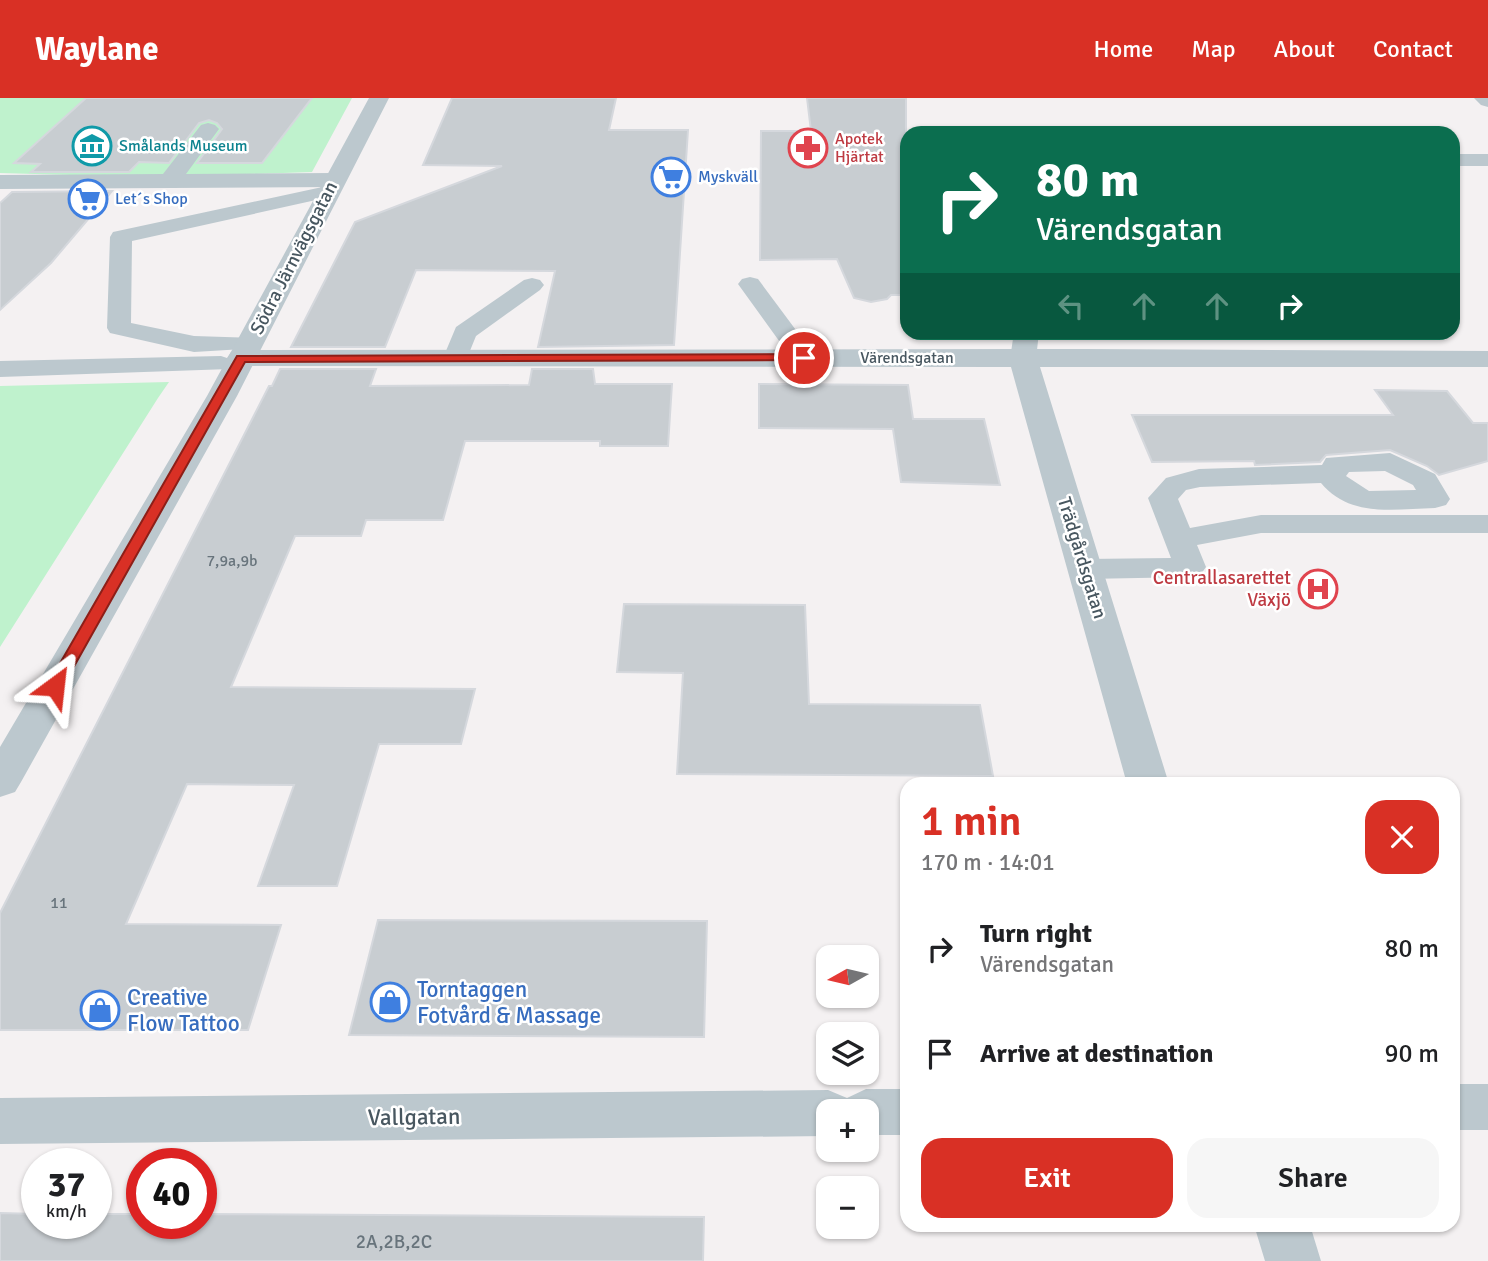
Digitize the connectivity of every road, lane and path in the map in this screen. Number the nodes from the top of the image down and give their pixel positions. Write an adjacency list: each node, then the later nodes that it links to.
1 (379, 98): 9 (street, Södra Järnvägsgatan)
2 (1484, 98): 3 (street)
3 (1488, 102)
4 (208, 129): 7 (street)
5 (1460, 160): 6 (lane)
6 (1488, 160)
7 (170, 181): 8 (street); 9 (street)
8 (6, 182)
9 (331, 186): 13 (street, Södra Järnvägsgatan); 13 (lane)
10 (750, 284): 15 (lane)
11 (532, 285): 14 (lane)
12 (1025, 346): 15 (street, Värendsgatan); 16 (street, Värendsgatan); 21 (street, Trädgårdsgatan)
13 (243, 355): 14 (street, Värendsgatan); 17 (lane); 23 (street, Södra Järnvägsgatan)
14 (456, 358): 15 (street, Värendsgatan)
15 (804, 358)
16 (1488, 359)
17 (0, 369)
18 (1329, 474): 20 (lane)
19 (1488, 524): 20 (lane)
20 (1178, 539): 21 (lane)
21 (1086, 569): 22 (street, Trädgårdsgatan)
22 (1146, 777)
23 (0, 782)
24 (1460, 1107): 25 (street)
25 (1488, 1107)
26 (816, 1112): 29 (street, Vallgatan)
27 (879, 1112): 28 (street)
28 (900, 1112)
29 (0, 1121)
30 (1284, 1232): 31 (street)
31 (1293, 1261)

